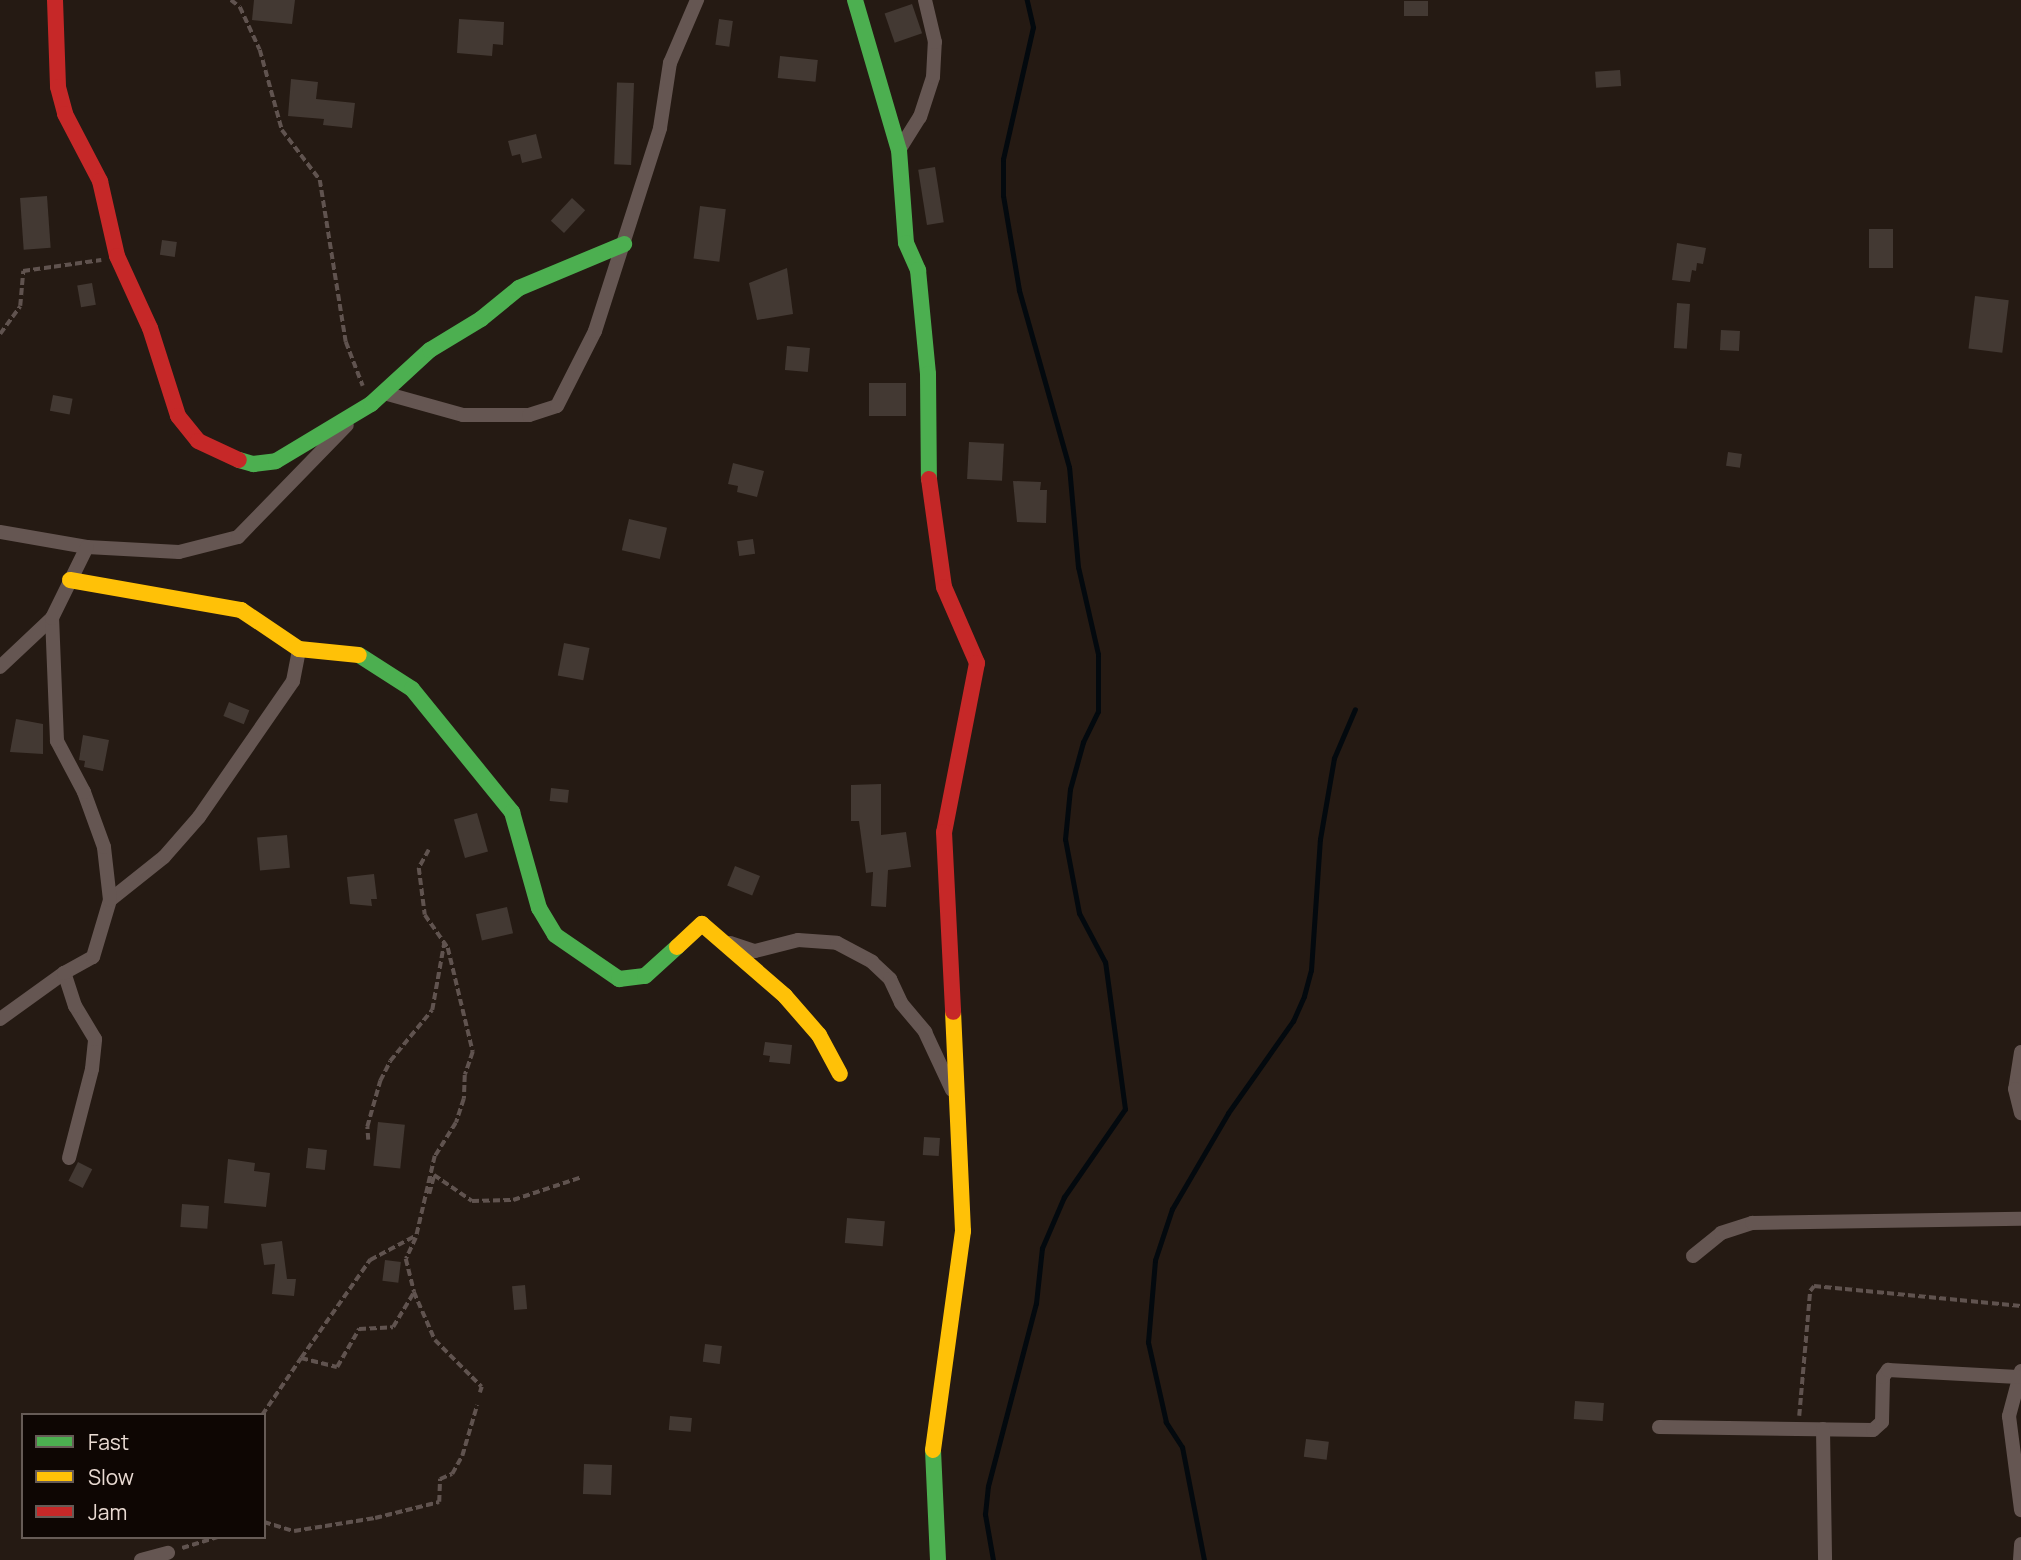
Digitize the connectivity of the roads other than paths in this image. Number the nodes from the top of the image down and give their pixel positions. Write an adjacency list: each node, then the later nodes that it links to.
1 (55, 0): 8 (street)
2 (697, 0): 6 (street)
3 (855, 0): 5 (street)
4 (925, 0): 5 (street)
5 (899, 150): 21 (street)
6 (624, 244): 7 (street); 7 (street)
7 (384, 393): 8 (street)
8 (366, 407): 10 (street)
9 (0, 532): 10 (street)
10 (88, 547): 11 (street)
11 (70, 580): 12 (street); 13 (street)
12 (52, 618): 14 (street); 15 (street)
13 (299, 649): 15 (street); 16 (street)
14 (0, 667)
15 (110, 900): 17 (street)
16 (729, 943): 20 (street); 21 (street)
17 (64, 973): 18 (street); 23 (street)
18 (0, 1018)
19 (2021, 1052): 22 (street)
20 (840, 1074)
21 (955, 1097): 33 (street)
22 (2021, 1113)
23 (69, 1158)
24 (2021, 1219): 25 (street)
25 (1693, 1256)
26 (2020, 1373): 28 (street); 29 (street)
27 (1659, 1427): 28 (street)
28 (1823, 1429): 34 (street)
29 (2021, 1510)
30 (2021, 1544): 35 (street)
31 (168, 1553): 32 (street)
32 (141, 1560)
33 (938, 1560)
34 (1825, 1560)
35 (2020, 1560)

